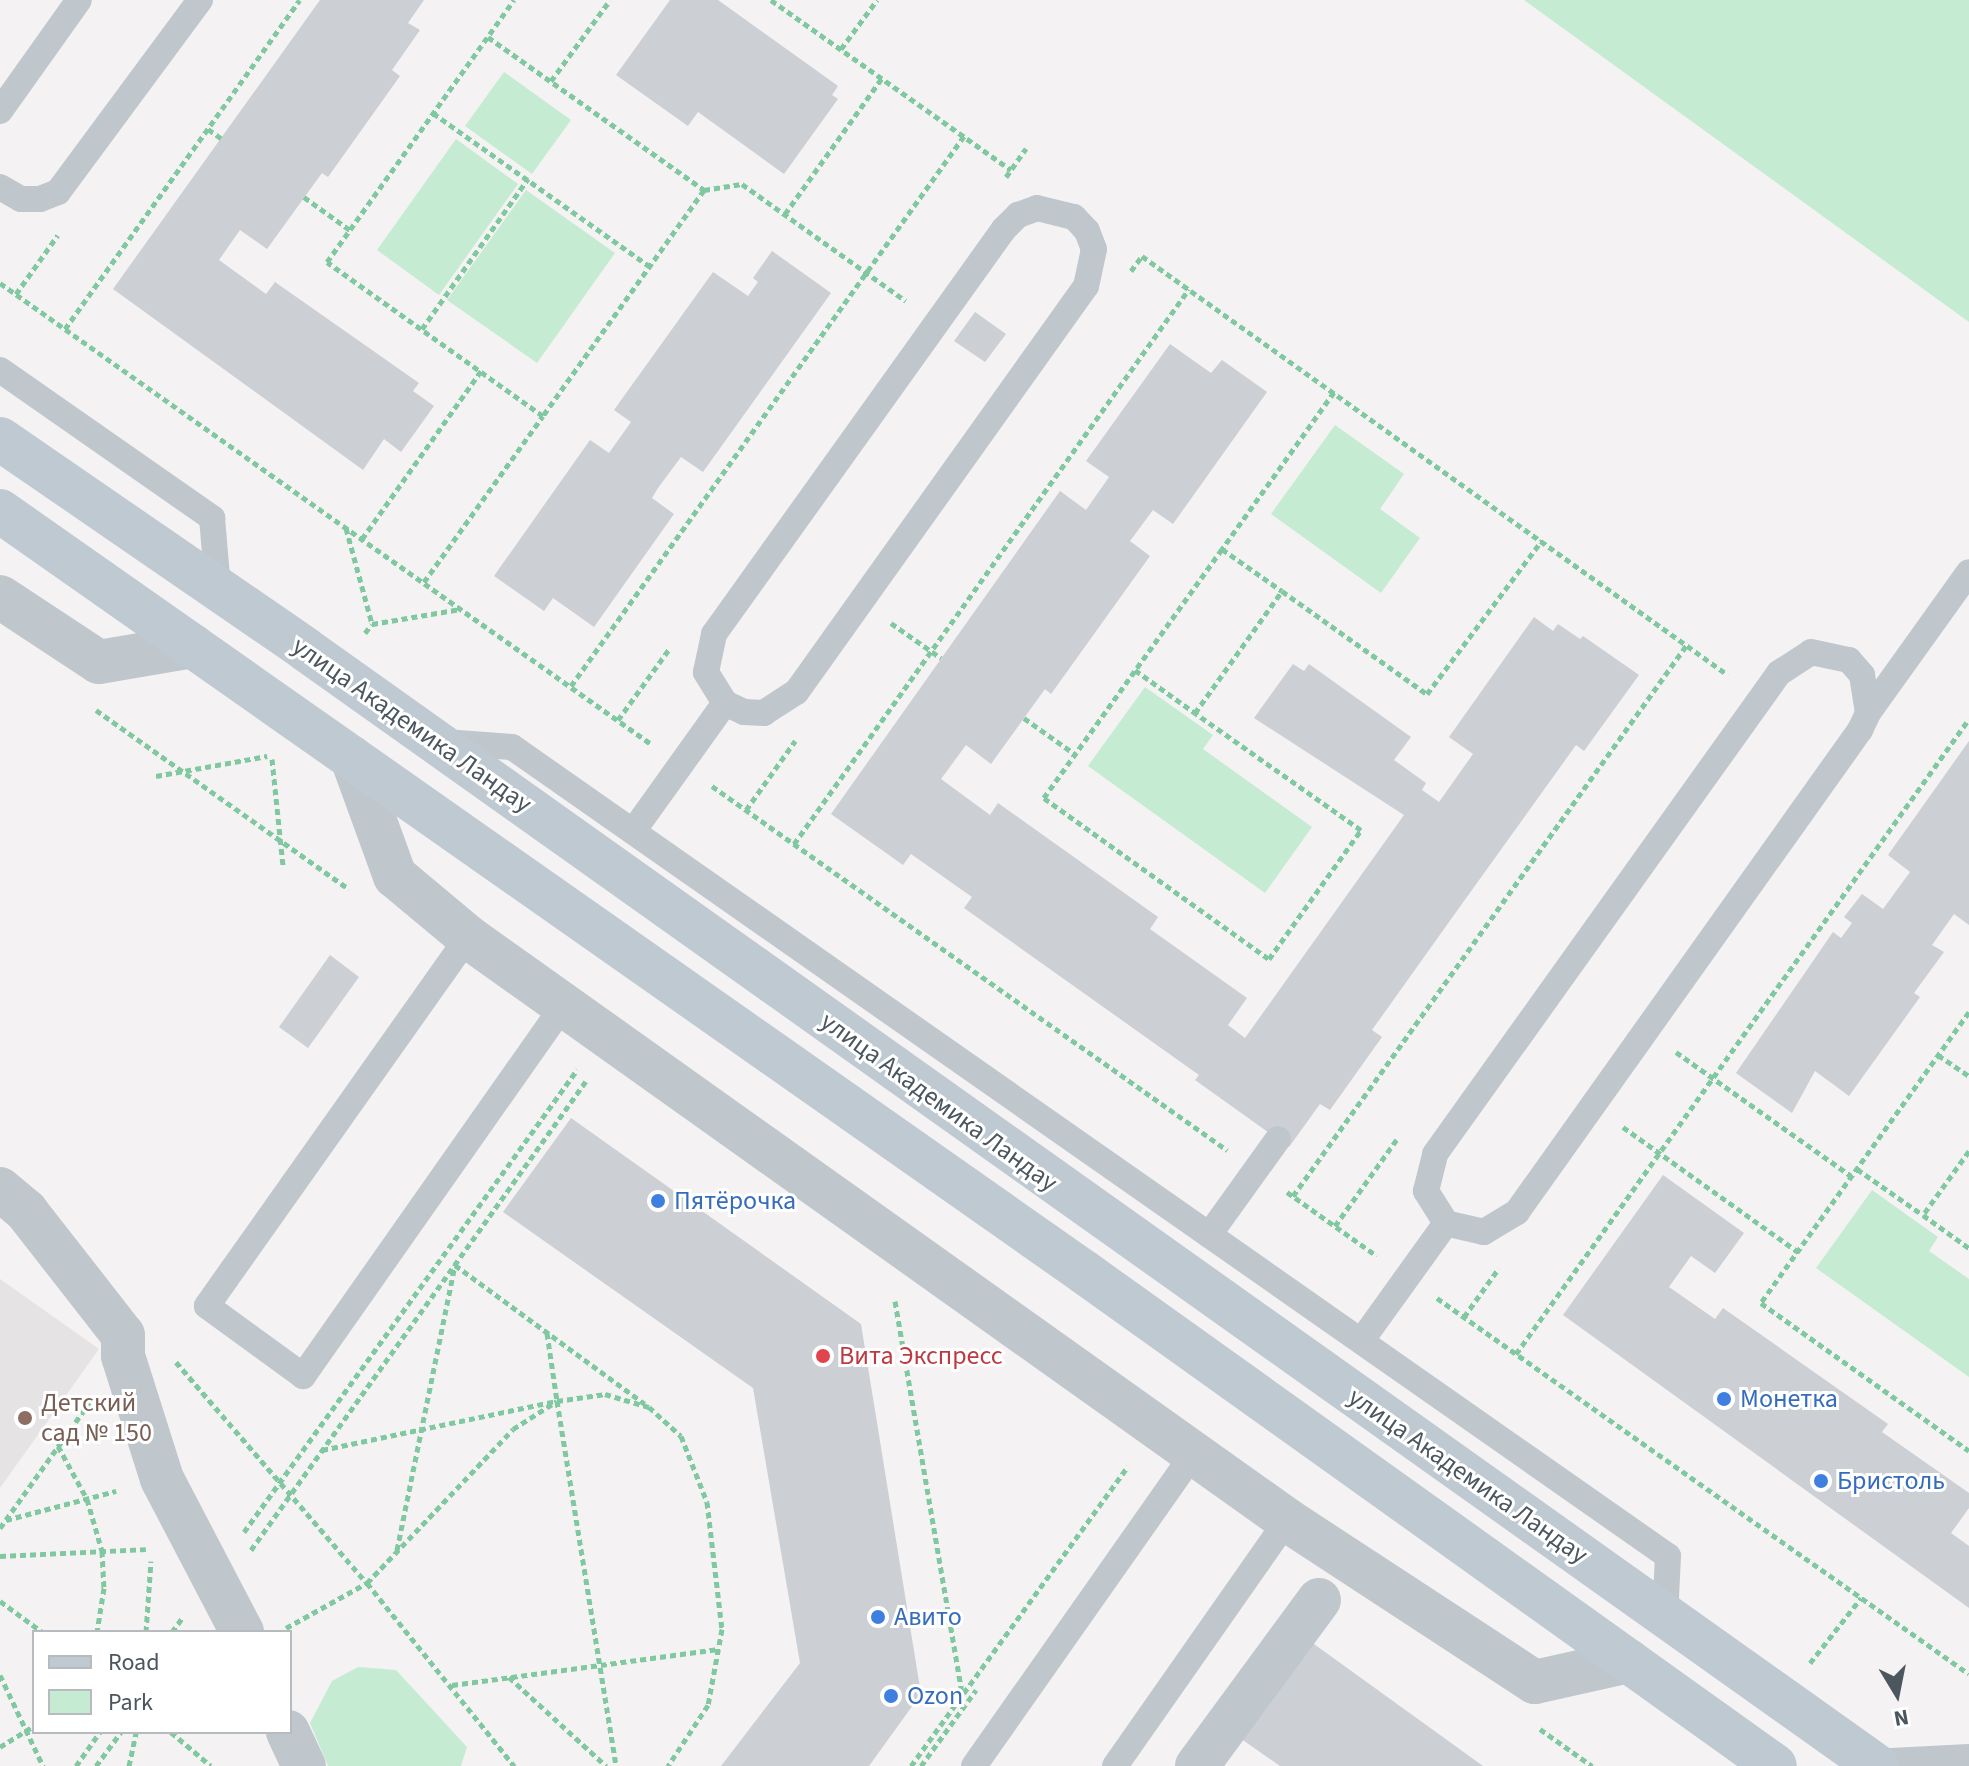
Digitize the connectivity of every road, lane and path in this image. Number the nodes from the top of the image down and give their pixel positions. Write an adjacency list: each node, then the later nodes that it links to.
1 (79, 0): 12 (lane)
2 (200, 0): 20 (lane)
3 (300, 0): 14 (path)
4 (514, 0): 8 (path)
5 (610, 0): 11 (path)
6 (771, 0): 9 (path)
7 (877, 0): 9 (path)
8 (488, 37): 11 (path); 13 (path)
9 (841, 49): 10 (path)
10 (882, 78): 15 (path); 22 (path)
11 (551, 81): 19 (path)
12 (0, 111)
13 (433, 113): 18 (path); 23 (path)
14 (208, 129): 16 (path); 30 (path)
15 (964, 136): 17 (path); 25 (path)
16 (221, 138)
17 (1011, 170)
18 (528, 179): 24 (path); 31 (path)
19 (704, 190): 22 (path); 24 (path)
20 (2, 193)
21 (304, 197): 23 (path)
22 (785, 215): 25 (path)
23 (350, 230): 31 (path)
24 (649, 266): 35 (path)
25 (867, 273): 29 (path); 54 (path)
26 (1123, 281): 28 (path)
27 (0, 283): 30 (path)
28 (1189, 289): 34 (path); 51 (path)
29 (913, 306)
30 (65, 329): 38 (path)
31 (422, 329): 33 (path)
32 (0, 370): 44 (lane)
33 (481, 371): 35 (path); 39 (path)
34 (1334, 392): 40 (path); 41 (path)
35 (543, 416): 43 (path)
36 (0, 439): 44 (street, улица Академика Ландау)
37 (0, 511): 50 (street, улица Академика Ландау)
38 (346, 528): 39 (path); 48 (path)
39 (362, 539): 43 (path)
40 (1542, 540): 45 (path); 49 (path)
41 (1222, 549): 45 (path); 53 (path)
42 (1969, 572): 58 (lane)
43 (424, 582): 54 (path)
44 (218, 588): 62 (street, улица Академика Ландау)
45 (1282, 591): 57 (path)
46 (0, 597): 50 (street)
47 (883, 617): 51 (path)
48 (372, 624)
49 (1688, 643): 55 (path); 89 (path)
50 (193, 646): 65 (street, улица Академика Ландау)
51 (931, 652): 52 (path); 70 (path)
52 (941, 658)
53 (1135, 670): 57 (path); 64 (path)
54 (571, 686): 66 (path)
55 (1721, 686)
56 (725, 703): 56 (lane); 66 (lane)
57 (1195, 713): 64 (path)
58 (1868, 713): 91 (lane); 91 (lane)
59 (1024, 718): 64 (path)
60 (1969, 719): 78 (path)
61 (801, 733): 68 (path)
62 (435, 742): 69 (lane); 126 (street, улица Академика Ландау)
63 (272, 755): 67 (path)
64 (1076, 755)
65 (352, 758): 71 (street); 132 (street, улица Академика Ландау)
66 (681, 764): 68 (path); 69 (lane)
67 (156, 776)
68 (746, 810): 70 (path)
69 (634, 830): 93 (lane)
70 (794, 844): 86 (path)
71 (468, 937): 72 (street); 72 (lane)
72 (564, 1005): 109 (street)
73 (1969, 1012): 75 (path)
74 (1674, 1051): 78 (path)
75 (1938, 1055): 77 (path); 85 (path)
76 (581, 1065): 112 (path)
77 (1969, 1076)
78 (1713, 1078): 84 (path); 87 (path)
79 (586, 1081): 96 (path)
80 (1621, 1126): 84 (path)
81 (1399, 1136): 92 (path)
82 (1278, 1139): 86 (lane)
83 (1969, 1151): 90 (path)
84 (1659, 1153): 95 (path); 102 (path)
85 (1857, 1169): 87 (path); 90 (path)
86 (1256, 1170): 89 (path); 93 (lane)
87 (1851, 1176): 95 (path)
88 (0, 1189): 101 (street)
89 (1293, 1196): 92 (path)
90 (1923, 1215): 94 (path)
91 (1446, 1223): 97 (lane)
92 (1335, 1226): 97 (path)
93 (1209, 1235): 100 (lane)
94 (1969, 1248)
95 (1798, 1252): 108 (path)
96 (455, 1265): 99 (path); 105 (path); 107 (path)
97 (1407, 1278): 100 (lane); 102 (path)
98 (895, 1301): 138 (path)
99 (547, 1333): 103 (path); 104 (path)
100 (1362, 1340): 126 (lane)
101 (123, 1345): 106 (path); 111 (street); 112 (path)
102 (1516, 1354): 134 (path)
103 (557, 1401): 104 (path); 105 (path); 119 (path); 133 (path)
104 (649, 1407): 131 (path)
105 (421, 1430): 107 (path); 119 (path)
106 (58, 1446): 114 (path); 115 (path)
107 (322, 1450): 113 (path)
108 (1969, 1451)
109 (1193, 1454): 116 (street); 160 (lane)
110 (1129, 1465): 138 (path)
111 (162, 1479): 114 (path); 122 (street)
112 (281, 1481): 113 (path); 122 (path)
113 (291, 1493): 122 (path); 123 (path)
114 (87, 1499): 115 (path); 120 (path)
115 (6, 1520): 117 (path)
116 (1287, 1520): 132 (street); 161 (lane)
117 (0, 1528)
118 (151, 1549): 120 (path)
119 (397, 1550): 123 (path)
120 (102, 1551): 121 (path); 128 (path)
121 (0, 1556)
122 (218, 1581): 129 (street)
123 (367, 1583): 130 (path); 137 (path)
124 (1319, 1600): 162 (street)
125 (0, 1601): 127 (path)
126 (1665, 1618): 148 (street, улица Академика Ландау)
127 (39, 1630)
128 (97, 1630)
129 (241, 1630)
130 (282, 1630)
131 (719, 1649): 133 (path); 158 (path)
132 (1629, 1661): 163 (street, улица Академика Ландау)
133 (600, 1665): 136 (path); 157 (path)
134 (1969, 1674)
135 (0, 1675): 140 (path)
136 (509, 1677): 137 (path); 156 (path)
137 (452, 1685): 155 (path)
138 (962, 1695): 159 (path)
139 (32, 1728): 140 (path)
140 (27, 1732): 146 (path); 149 (path)
141 (99, 1734): 150 (path)
142 (120, 1734): 151 (path)
143 (136, 1734): 152 (path)
144 (173, 1734): 153 (path)
145 (289, 1734): 154 (street)
146 (0, 1747)
147 (1969, 1757): 148 (lane)
148 (1874, 1764)
149 (43, 1766)
150 (76, 1766)
151 (96, 1766)
152 (129, 1766)
153 (211, 1766)
154 (304, 1766)
155 (514, 1766)
156 (606, 1766)
157 (616, 1766)
158 (668, 1766)
159 (911, 1766)
160 (974, 1766)
161 (1115, 1766)
162 (1197, 1766)
163 (1775, 1766)

